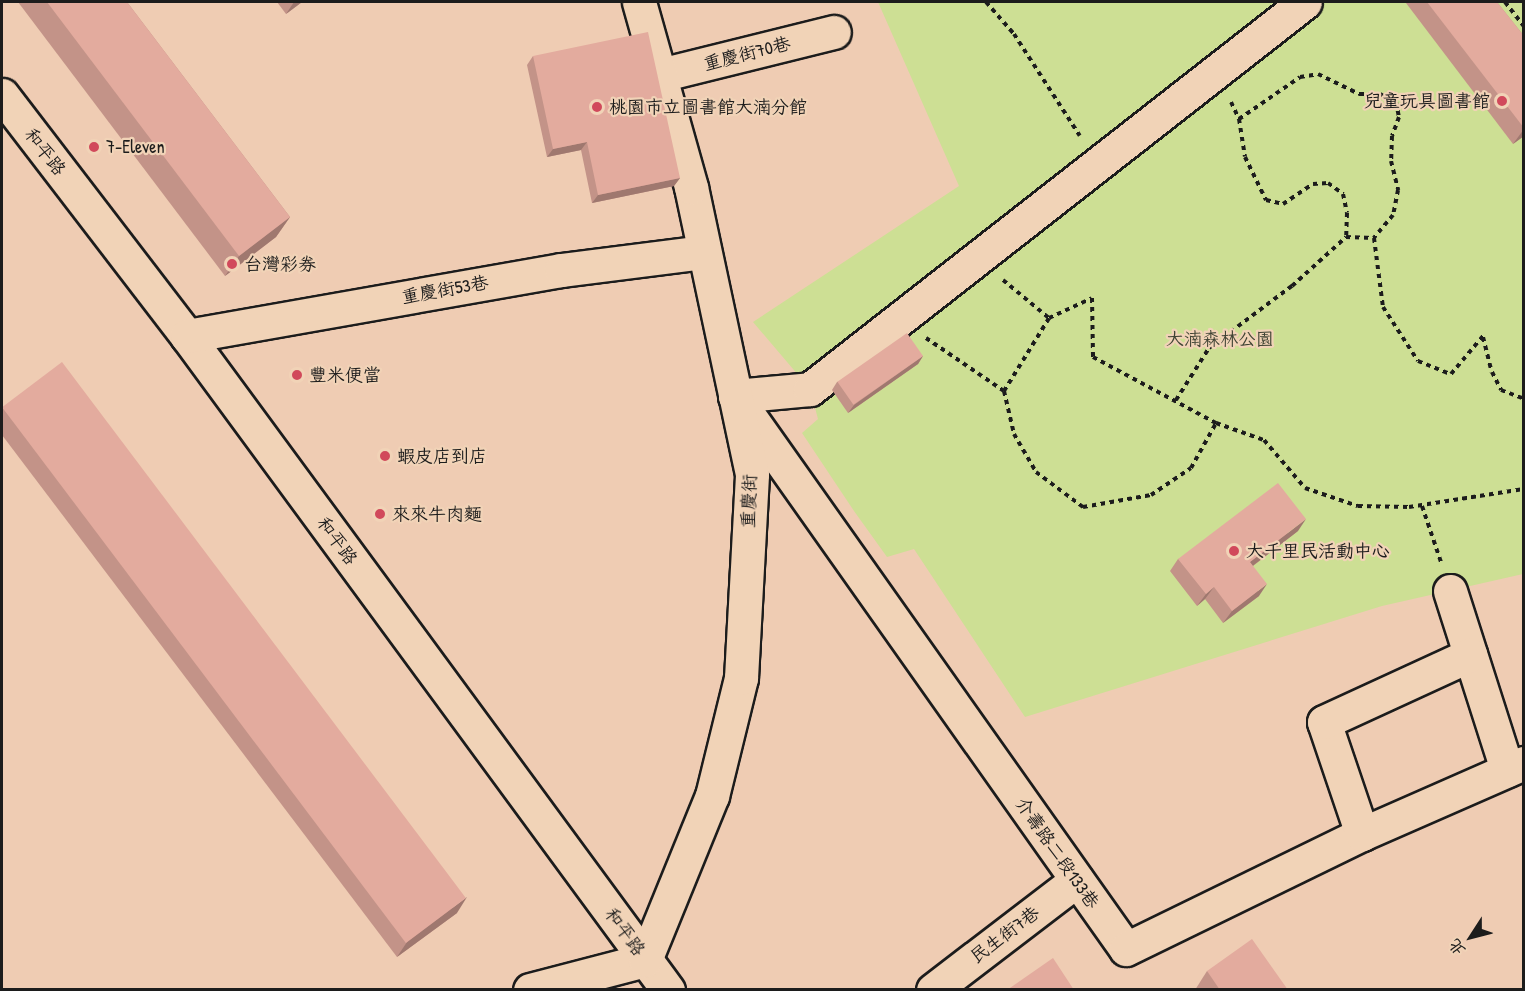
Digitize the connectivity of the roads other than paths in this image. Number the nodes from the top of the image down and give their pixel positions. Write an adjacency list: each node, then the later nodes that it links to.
1 (639, 2): 4 (street, 重慶街)
2 (1305, 2): 8 (street)
3 (834, 32): 4 (street, 重慶街70巷)
4 (660, 75): 6 (street, 重慶街)
5 (2, 95): 7 (street, 和平路)
6 (704, 252): 7 (street, 重慶街53巷); 8 (street, 重慶街)
7 (187, 336): 14 (street, 和平路)
8 (735, 396): 13 (street, 介壽路二段133巷); 14 (street, 重慶街)
9 (1450, 591): 10 (street)
10 (1470, 656): 11 (street); 12 (street)
11 (1515, 766): 12 (street, 介壽路二段133巷)
12 (1362, 834): 13 (street, 介壽路二段133巷)
13 (1077, 880): 17 (street, 民生街7巷)
14 (645, 960): 15 (street); 16 (street, 和平路)
15 (530, 990)
16 (668, 990)
17 (933, 990)

